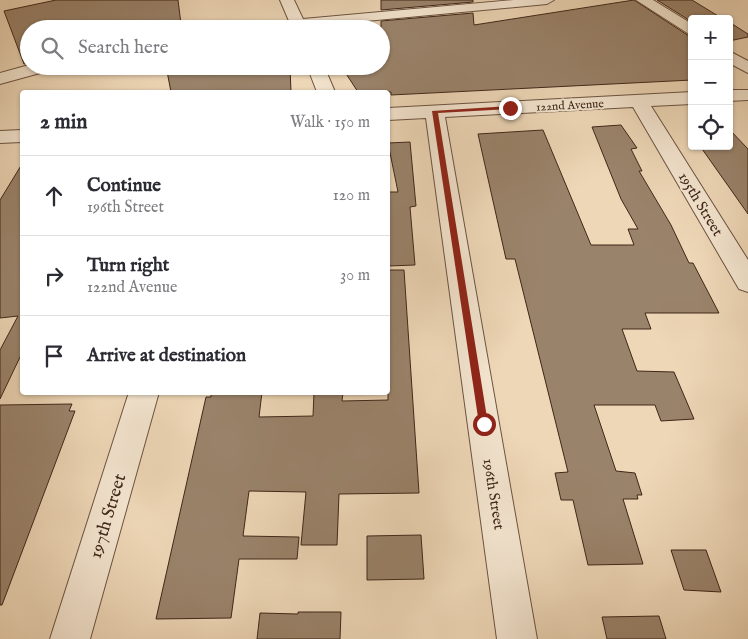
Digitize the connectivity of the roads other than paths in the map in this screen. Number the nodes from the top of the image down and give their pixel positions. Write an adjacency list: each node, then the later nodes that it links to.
1 (287, 0): 4 (street)
2 (547, 0): 5 (street)
3 (643, 0): 6 (street)
4 (295, 20)
5 (362, 20)
6 (688, 29)
7 (733, 59): 8 (street)
8 (748, 68)
9 (20, 73): 11 (street)
10 (319, 75): 12 (street)
11 (0, 79)
12 (325, 90)
13 (748, 95): 14 (street)
14 (733, 96)
15 (688, 98): 16 (street, 122nd Avenue)
16 (639, 101): 17 (street, 122nd Avenue); 21 (street, 195th Street)
17 (435, 111): 18 (street, 122nd Avenue); 24 (street, 196th Street)
18 (390, 114)
19 (20, 136): 20 (street)
20 (0, 138)
21 (748, 282)
22 (143, 395): 23 (street, 197th Street)
23 (70, 639)
24 (517, 639)

